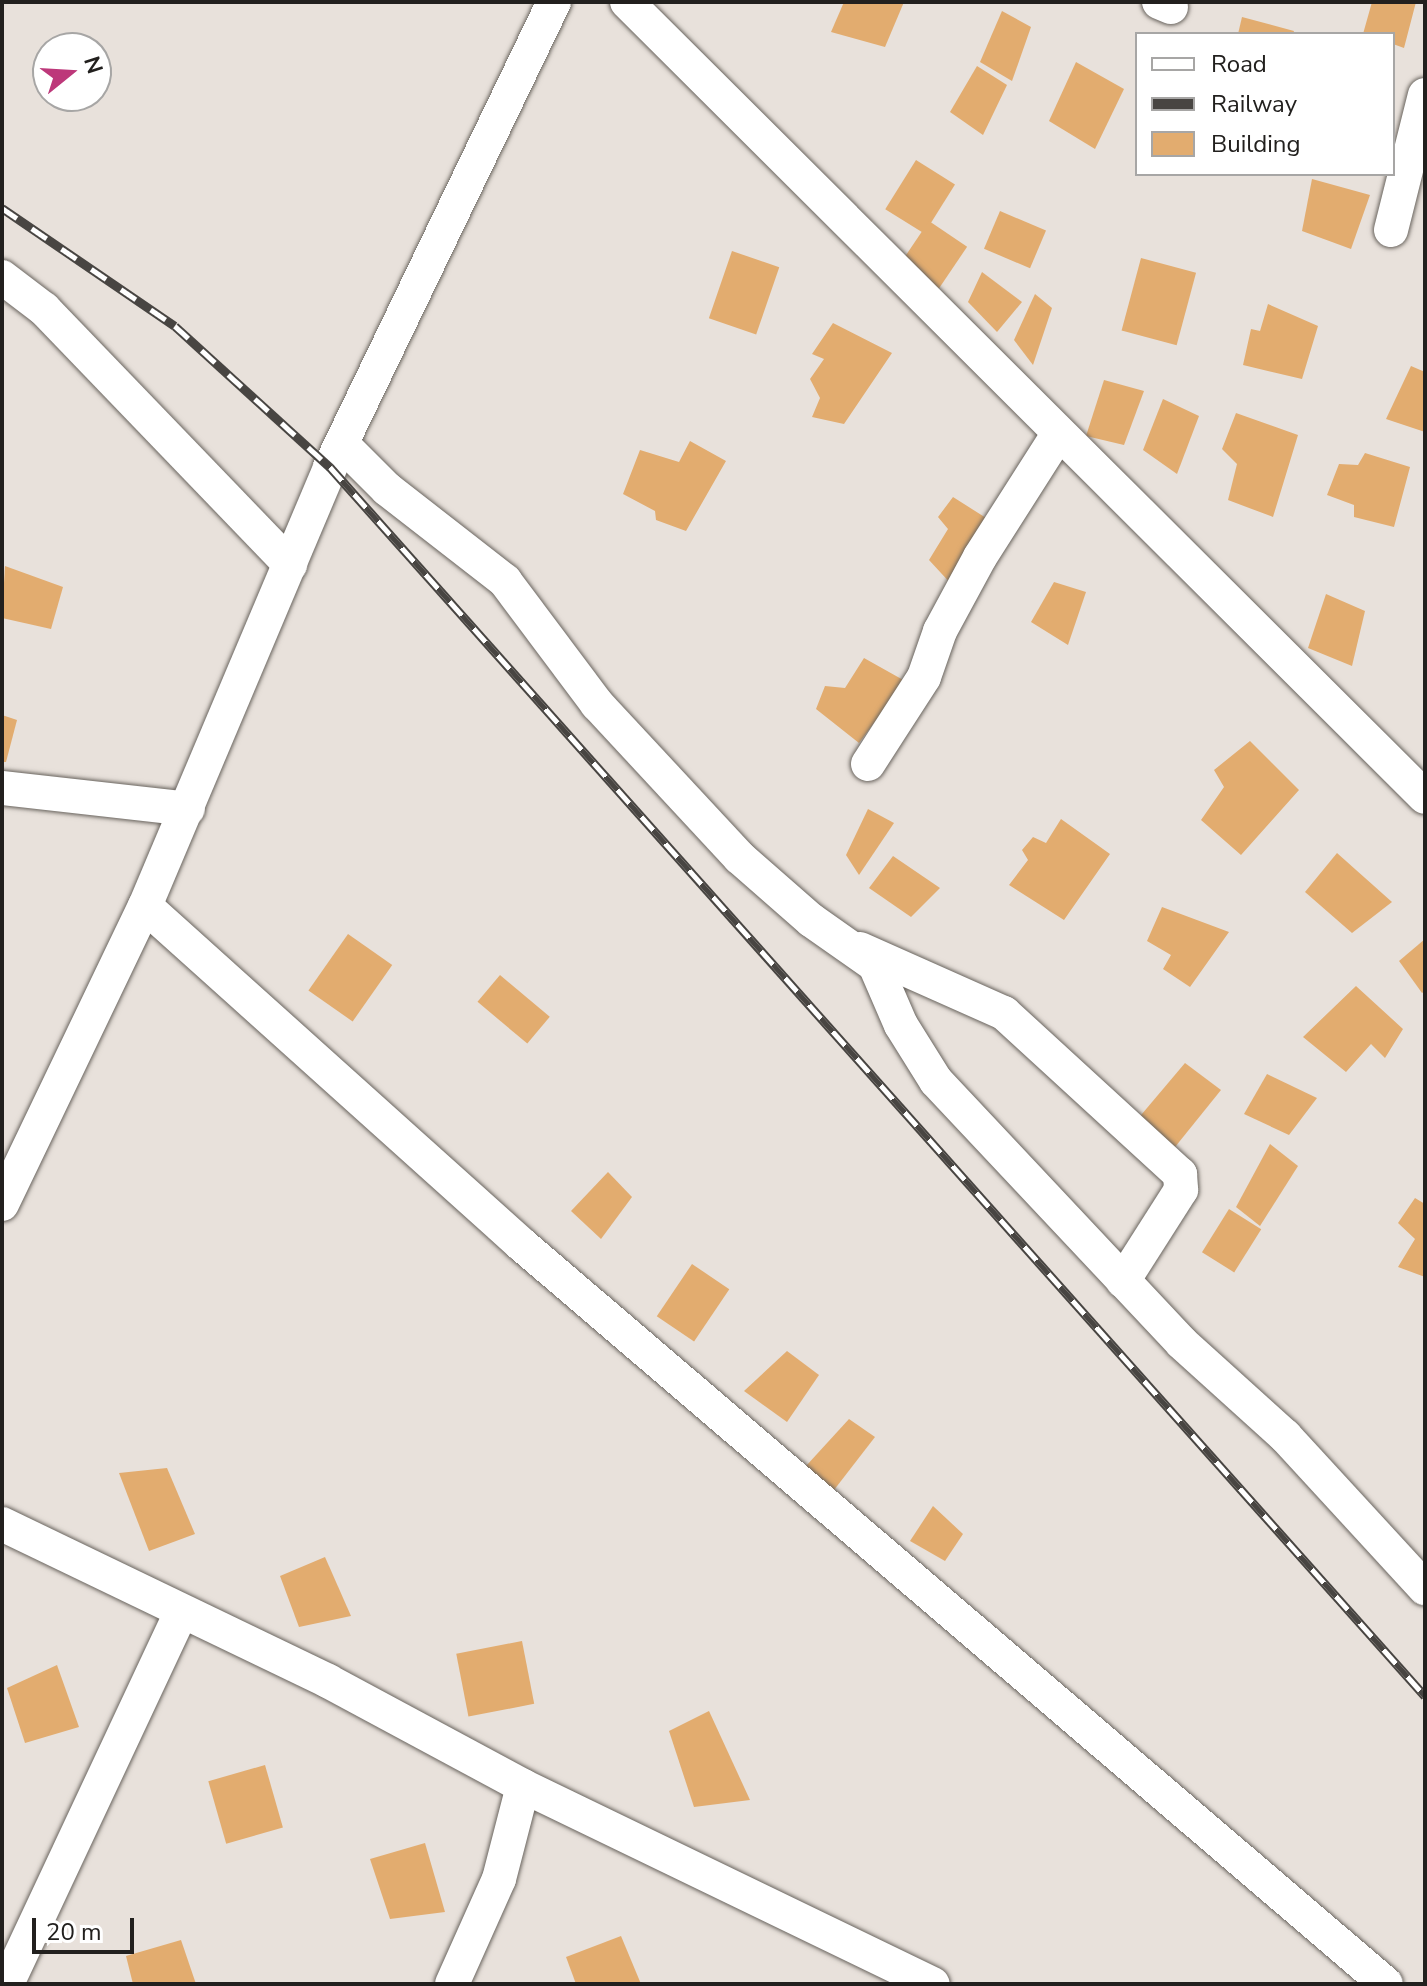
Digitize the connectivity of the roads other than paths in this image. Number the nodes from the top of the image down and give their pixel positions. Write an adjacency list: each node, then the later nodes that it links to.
1 (554, 2): 7 (street)
2 (627, 2): 6 (street)
3 (1425, 95): 4 (street)
4 (1391, 230)
5 (2, 277): 8 (street)
6 (1057, 436): 9 (street); 11 (street)
7 (342, 444): 8 (street); 14 (street)
8 (290, 565): 12 (street)
9 (868, 764)
10 (2, 788): 12 (street)
11 (1425, 797)
12 (188, 809): 13 (street)
13 (145, 906): 15 (street); 24 (street)
14 (856, 947): 16 (street); 16 (street)
15 (2, 1204)
16 (1123, 1281): 18 (street)
17 (2, 1524): 19 (street)
18 (1425, 1588)
19 (181, 1612): 20 (street); 21 (street)
20 (523, 1786): 22 (street); 23 (street)
21 (7, 1984)
22 (452, 1984)
23 (933, 1984)
24 (1386, 1984)

